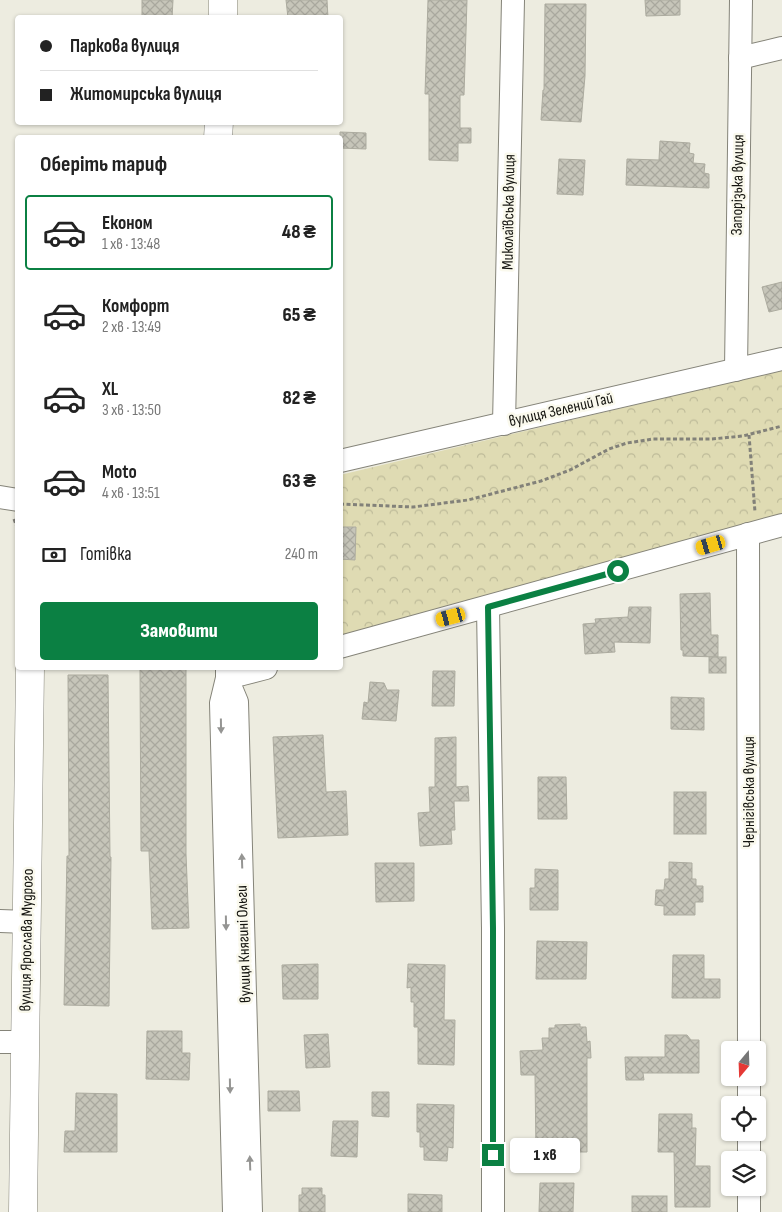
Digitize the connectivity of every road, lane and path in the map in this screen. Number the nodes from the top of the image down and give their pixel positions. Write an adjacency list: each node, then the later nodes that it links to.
1 (223, 0): 4 (main road)
2 (513, 0): 9 (street, Миколаївська вулиця)
3 (741, 0): 6 (street, Запорізька вулиця)
4 (223, 15)
5 (782, 48): 6 (street)
6 (740, 58): 8 (street, Запорізька вулиця)
7 (782, 359): 8 (street, вулиця Зелений Гай)
8 (736, 370): 9 (street, вулиця Зелений Гай)
9 (504, 424): 12 (street, вулиця Зелений Гай)
10 (782, 426): 11 (path)
11 (749, 435): 13 (path); 15 (path)
12 (343, 460)
13 (343, 504)
14 (782, 525): 15 (street)
15 (752, 527): 16 (street); 23 (street, Чернігівська вулиця)
16 (488, 607): 17 (street); 29 (street)
17 (343, 646)
18 (30, 670): 22 (main road, вулиця Ярослава Мудрого)
19 (250, 670): 20 (street)
20 (227, 673): 27 (street, вулиця Княгині Ольги, one-way to 27); 28 (street, вулиця Княгині Ольги, one-way to 20)
21 (0, 921): 22 (street)
22 (27, 922): 24 (main road, вулиця Ярослава Мудрого)
23 (749, 1041)
24 (13, 1042): 26 (main road, вулиця Ярослава Мудрого)
25 (749, 1196): 30 (street)
26 (24, 1212)
27 (234, 1212)
28 (251, 1212)
29 (493, 1212)
30 (749, 1212)

